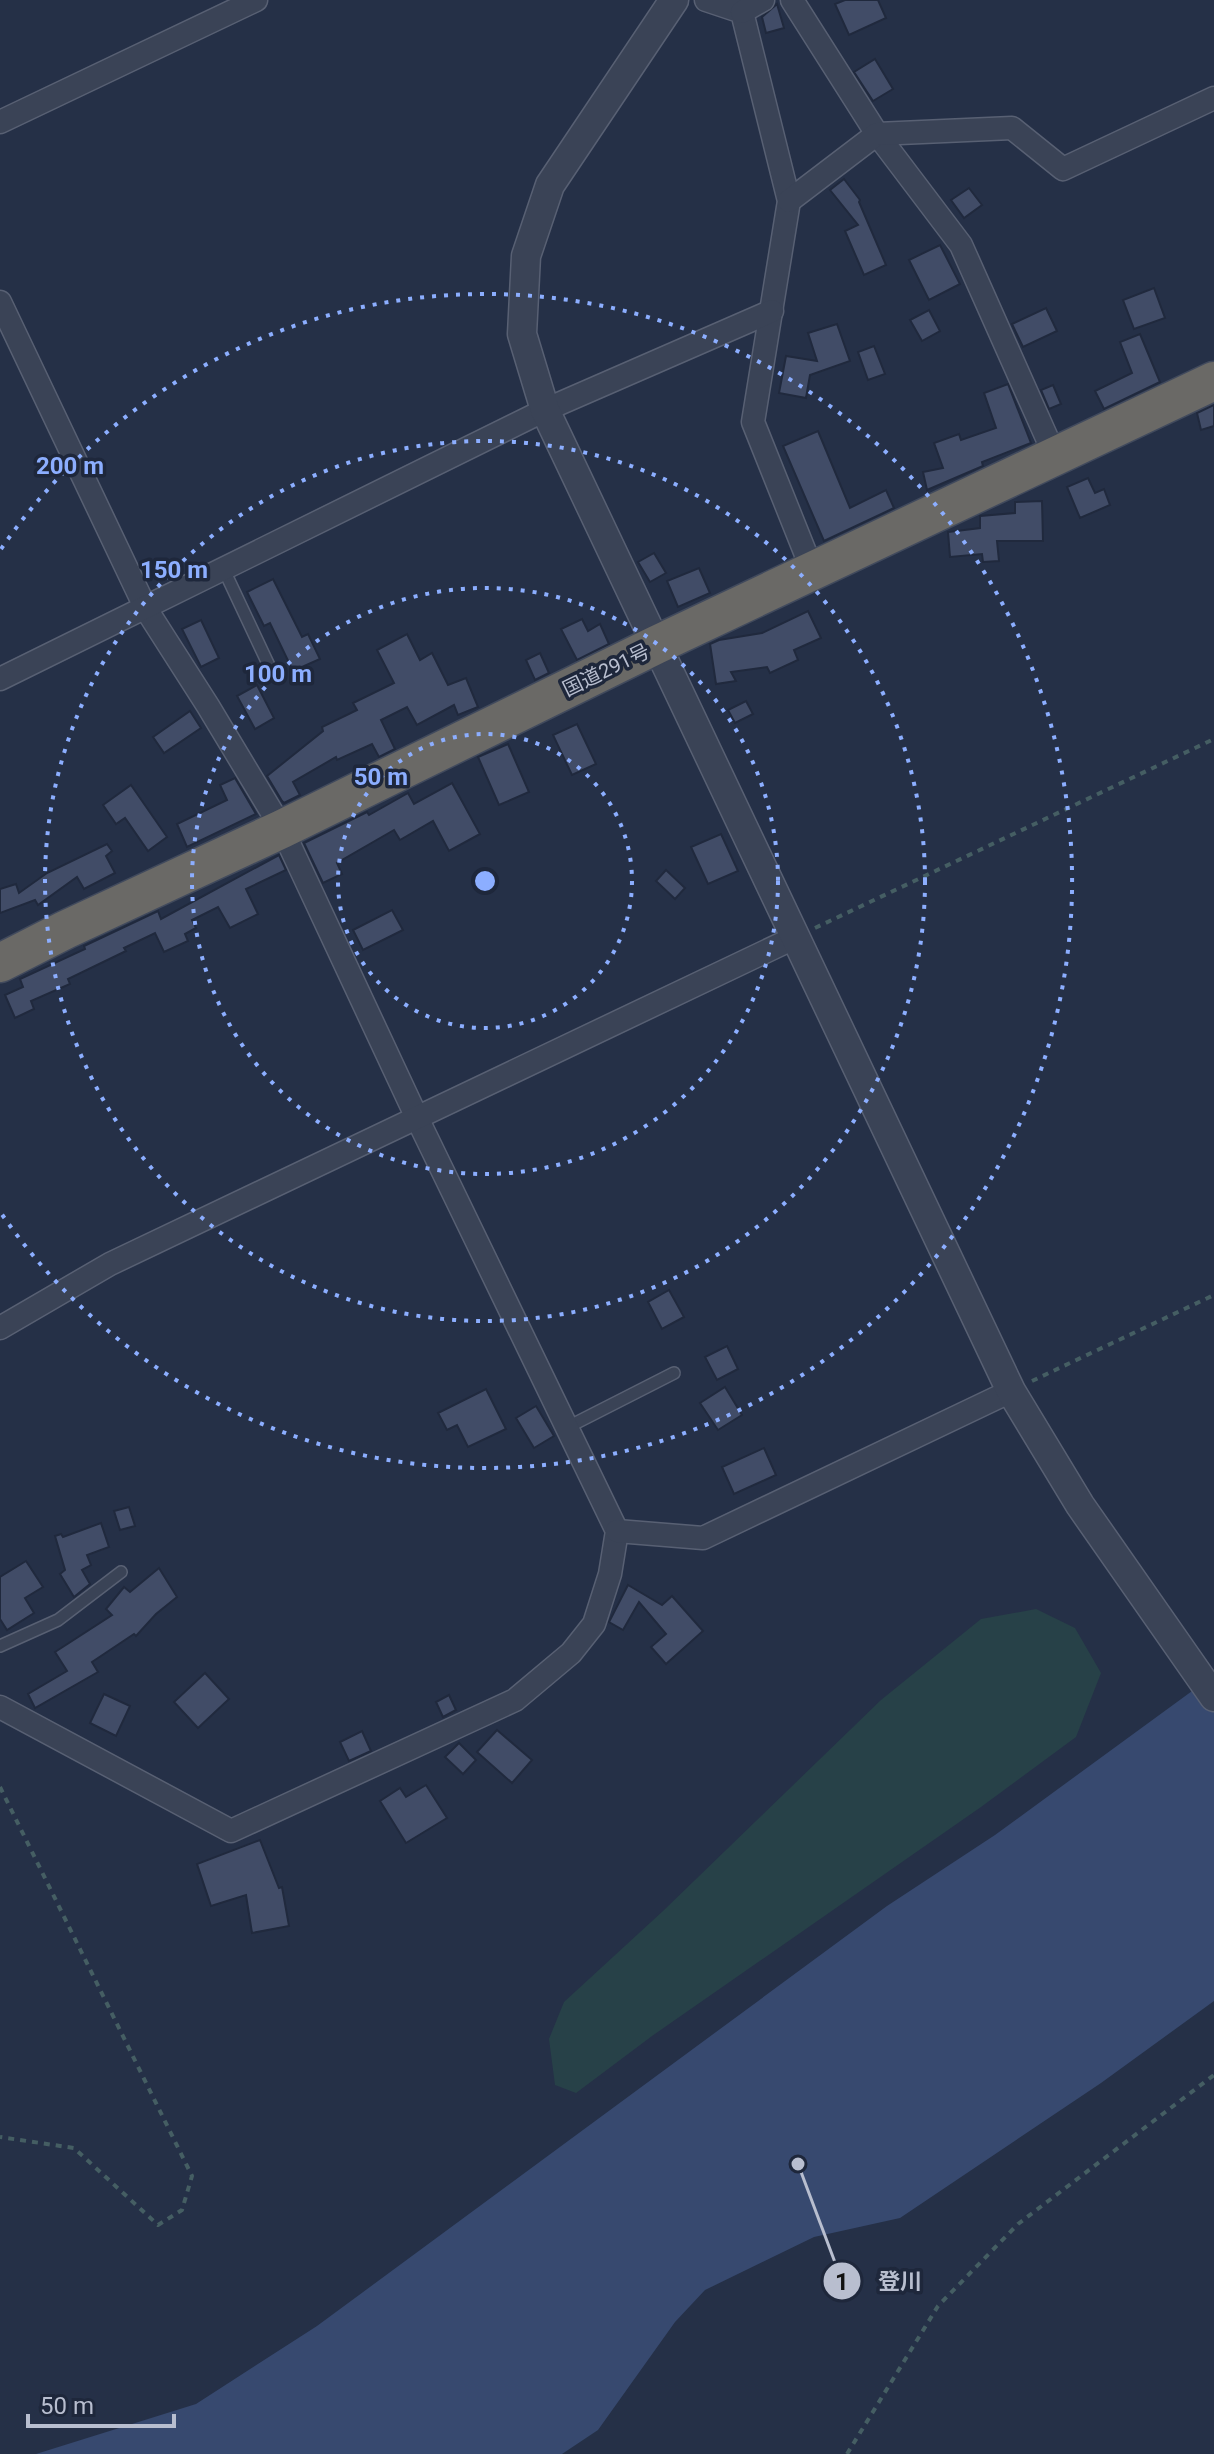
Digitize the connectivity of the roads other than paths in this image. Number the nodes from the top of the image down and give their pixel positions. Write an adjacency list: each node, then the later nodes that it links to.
1 (256, 0): 8 (street)
2 (674, 0): 14 (street)
3 (706, 0): 6 (street)
4 (763, 0): 6 (street)
5 (792, 0): 9 (street)
6 (742, 12): 10 (street)
7 (1214, 98): 9 (street)
8 (0, 122)
9 (877, 134): 10 (street); 15 (street)
10 (789, 201): 12 (street)
11 (0, 302): 18 (street)
12 (772, 311): 14 (street); 17 (street)
13 (1214, 381): 15 (highway, 国道291号)
14 (545, 410): 16 (street); 19 (street)
15 (1055, 456): 17 (highway, 国道291号)
16 (224, 570): 18 (street); 20 (lane)
17 (813, 572): 19 (highway, 国道291号)
18 (146, 609): 21 (street); 22 (street)
19 (656, 645): 22 (highway, 国道291号); 23 (street)
20 (272, 672)
21 (0, 679)
22 (282, 829): 24 (highway, 国道291号); 25 (street)
23 (796, 937): 25 (street); 28 (street)
24 (0, 963)
25 (418, 1120): 26 (street); 29 (street)
26 (0, 1328)
27 (674, 1373): 29 (lane)
28 (1011, 1391): 30 (street); 33 (street)
29 (566, 1428): 30 (street)
30 (617, 1531): 34 (street)
31 (121, 1572): 32 (lane)
32 (0, 1646)
33 (1214, 1697)
34 (0, 1707)

